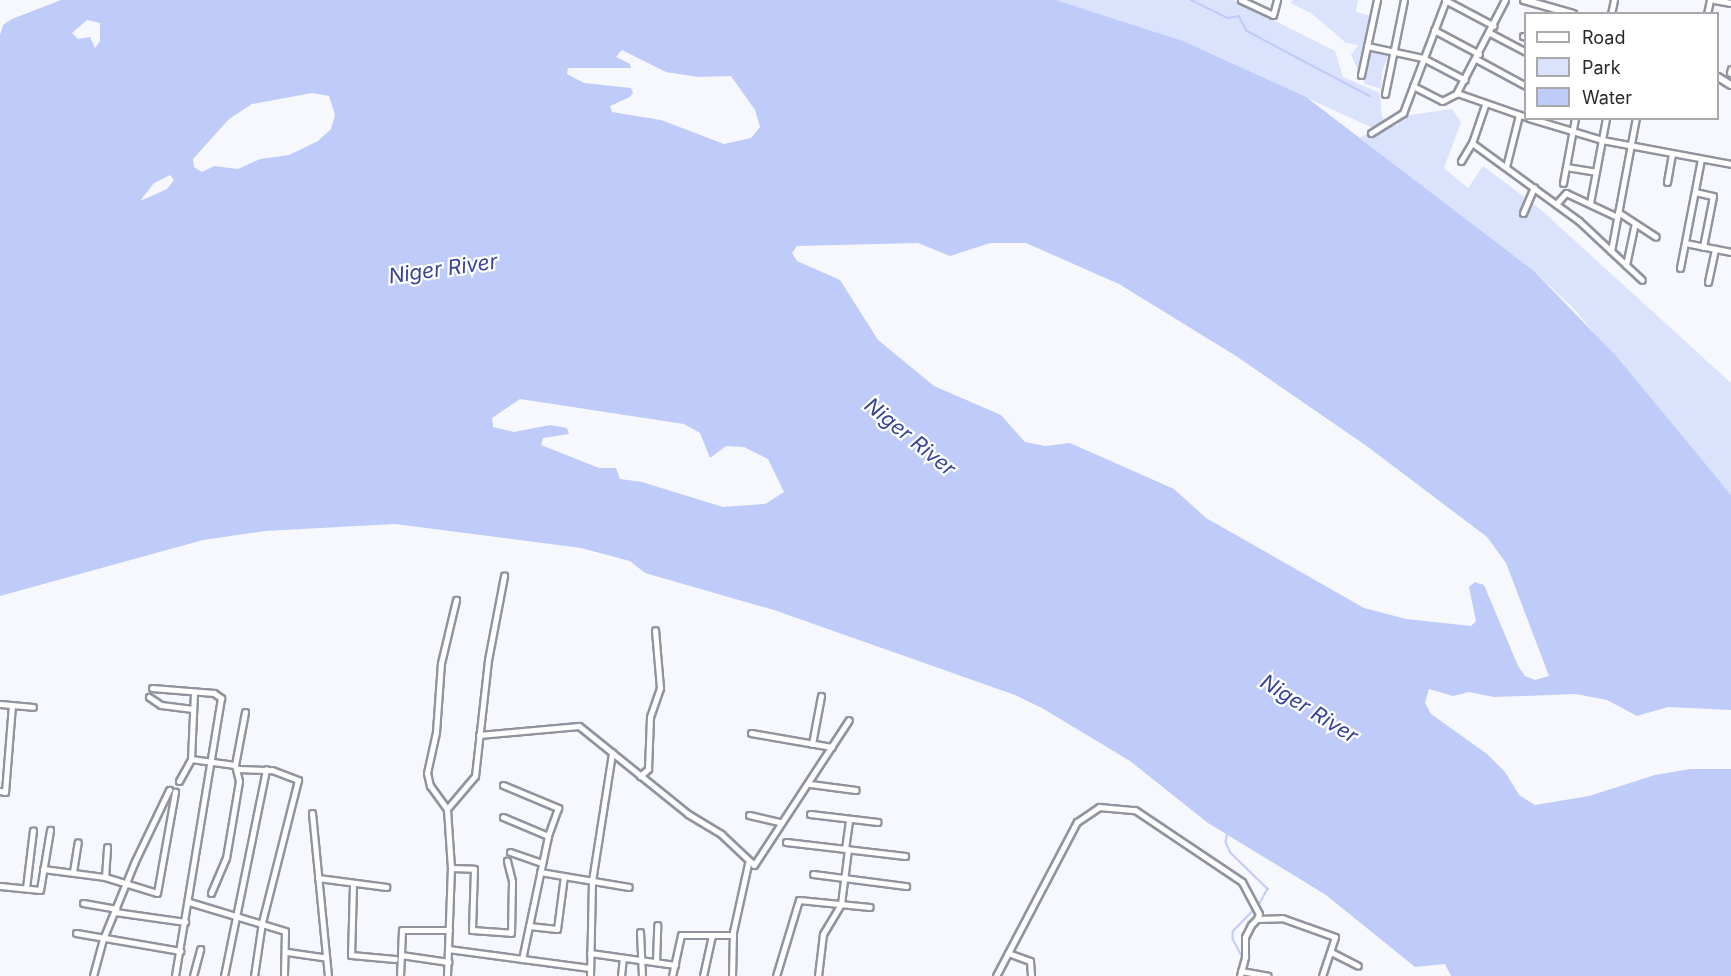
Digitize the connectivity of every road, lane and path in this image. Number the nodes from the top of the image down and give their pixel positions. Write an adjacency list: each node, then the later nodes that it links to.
1 (1241, 0): 9 (street)
2 (1277, 0): 9 (street)
3 (1377, 0): 15 (street)
4 (1404, 0): 16 (street)
5 (1445, 0): 12 (street); 13 (street)
6 (1505, 0): 12 (street)
7 (1524, 0): 11 (main road)
8 (1712, 0): 10 (street)
9 (1252, 3)
10 (1731, 3)
11 (1566, 12)
12 (1494, 26): 14 (street)
13 (1434, 30): 18 (street); 19 (street)
14 (1490, 33): 17 (street); 18 (street)
15 (1367, 46): 16 (street); 20 (street)
16 (1394, 51): 19 (street); 25 (street)
17 (1524, 51)
18 (1478, 56): 21 (street); 22 (street)
19 (1424, 58): 21 (street); 23 (street)
20 (1361, 75)
21 (1465, 80): 24 (street)
22 (1524, 85)
23 (1413, 86): 24 (street); 34 (street)
24 (1457, 93): 26 (street)
25 (1385, 94)
26 (1485, 105): 27 (street); 36 (street)
27 (1524, 117)
28 (1524, 120): 42 (street)
29 (1575, 120): 33 (street)
30 (1606, 120): 35 (street)
31 (1636, 120): 37 (street)
32 (1545, 121): 33 (street)
33 (1573, 132): 35 (street); 43 (street)
34 (1371, 133)
35 (1602, 140): 37 (street); 44 (street)
36 (1472, 143): 40 (street); 42 (street)
37 (1631, 146): 38 (street); 52 (street)
38 (1672, 154): 39 (street); 45 (street)
39 (1701, 159): 41 (street); 48 (street)
40 (1461, 161)
41 (1731, 164)
42 (1506, 167): 47 (street)
43 (1566, 167): 44 (street); 46 (street)
44 (1596, 172): 49 (street)
45 (1667, 182)
46 (1563, 183)
47 (1534, 187): 50 (street); 51 (street)
48 (1695, 192): 55 (street); 56 (street)
49 (1590, 203): 50 (street); 52 (street)
50 (1556, 204): 58 (street)
51 (1524, 213)
52 (1618, 215): 53 (street); 58 (street)
53 (1634, 226): 54 (street); 60 (street)
54 (1656, 237)
55 (1685, 243): 56 (street); 61 (street)
56 (1703, 247): 57 (street)
57 (1715, 249): 59 (street); 63 (street)
58 (1611, 251): 60 (street)
59 (1731, 252)
60 (1626, 265): 62 (street)
61 (1680, 268)
62 (1642, 280)
63 (1708, 282)
64 (504, 576): 78 (street)
65 (456, 600): 92 (street)
66 (655, 630): 86 (street)
67 (152, 688): 68 (street)
68 (194, 692): 74 (street); 83 (street)
69 (821, 696): 79 (street)
70 (149, 697): 74 (street)
71 (0, 704): 72 (street)
72 (12, 705): 73 (street); 90 (street)
73 (33, 707)
74 (193, 709): 82 (street)
75 (245, 712): 84 (street)
76 (849, 720): 80 (street)
77 (751, 734): 79 (street)
78 (479, 735): 81 (street); 92 (street)
79 (812, 744): 80 (street)
80 (832, 747): 89 (street)
81 (612, 753): 86 (street); 121 (street)
82 (191, 759): 83 (street); 87 (street)
83 (211, 762): 84 (street); 130 (street)
84 (237, 767): 85 (street); 129 (street)
85 (266, 769): 135 (street); 138 (street)
86 (640, 776): 111 (street)
87 (179, 781)
88 (503, 784): 102 (street)
89 (810, 784): 91 (street); 98 (street)
90 (0, 790)
91 (856, 790)
92 (447, 809): 112 (street)
93 (312, 813): 119 (street)
94 (810, 814): 97 (street)
95 (749, 815): 98 (street)
96 (503, 817): 102 (street)
97 (849, 819): 99 (street); 106 (street)
98 (780, 822): 111 (street)
99 (878, 822)
100 (33, 830): 128 (street)
101 (50, 830): 113 (street)
102 (548, 836): 110 (street)
103 (78, 842): 114 (street)
104 (786, 842): 106 (street)
105 (108, 847): 118 (street)
106 (847, 849): 108 (street); 120 (street)
107 (510, 852): 110 (street)
108 (905, 856)
109 (507, 861): 112 (street)
110 (542, 863): 115 (street)
111 (748, 864): 145 (street)
112 (451, 868): 141 (street)
113 (44, 869): 114 (street); 128 (street)
114 (73, 872): 118 (street)
115 (540, 872): 117 (street); 140 (street)
116 (813, 874): 120 (street)
117 (564, 876): 121 (street); 140 (street)
118 (105, 877): 122 (street)
119 (318, 878): 123 (street); 154 (street)
120 (844, 878): 125 (street); 132 (street)
121 (592, 881): 127 (street); 152 (street)
122 (125, 885): 122 (street); 134 (street)
123 (353, 885): 126 (street); 155 (street)
124 (0, 886): 128 (street)
125 (906, 886)
126 (386, 887)
127 (629, 887)
128 (26, 888)
129 (211, 893)
130 (189, 902): 135 (street); 137 (street)
131 (83, 903): 134 (street)
132 (841, 904): 133 (street); 180 (street); 181 (street)
133 (870, 907)
134 (115, 910): 137 (street); 146 (street)
135 (234, 914): 138 (street); 168 (street)
136 (1257, 919): 151 (street); 153 (street); 164 (street)
137 (185, 922): 149 (street)
138 (262, 922): 150 (street); 169 (street)
139 (657, 925): 160 (street)
140 (529, 926): 157 (street)
141 (449, 930): 148 (street); 155 (street)
142 (640, 932): 158 (street)
143 (76, 933): 146 (street)
144 (712, 935): 145 (street); 161 (street); 178 (street)
145 (733, 935): 179 (street)
146 (103, 939): 149 (street); 165 (street)
147 (200, 949): 167 (street)
148 (448, 949): 157 (street); 159 (street)
149 (180, 951): 166 (street)
150 (287, 952): 154 (street); 170 (street)
151 (1331, 952): 162 (street); 185 (street)
152 (590, 953): 156 (street); 163 (street)
153 (1008, 953): 182 (street); 183 (street)
154 (324, 957): 171 (street)
155 (398, 957): 159 (street); 172 (street)
156 (623, 958): 158 (street); 175 (street)
157 (522, 959): 163 (street)
158 (641, 960): 160 (street); 176 (street)
159 (448, 962): 173 (street)
160 (656, 962): 161 (street)
161 (675, 965): 177 (street)
162 (1358, 966)
163 (590, 968): 174 (street)
164 (1241, 974): 184 (street)
165 (93, 976)
166 (175, 976)
167 (193, 976)
168 (224, 976)
169 (254, 976)
170 (284, 976)
171 (328, 976)
172 (400, 976)
173 (447, 976)
174 (590, 976)
175 (621, 976)
176 (642, 976)
177 (672, 976)
178 (703, 976)
179 (732, 976)
180 (776, 976)
181 (818, 976)
182 (996, 976)
183 (1031, 976)
184 (1268, 976)
185 (1322, 976)

